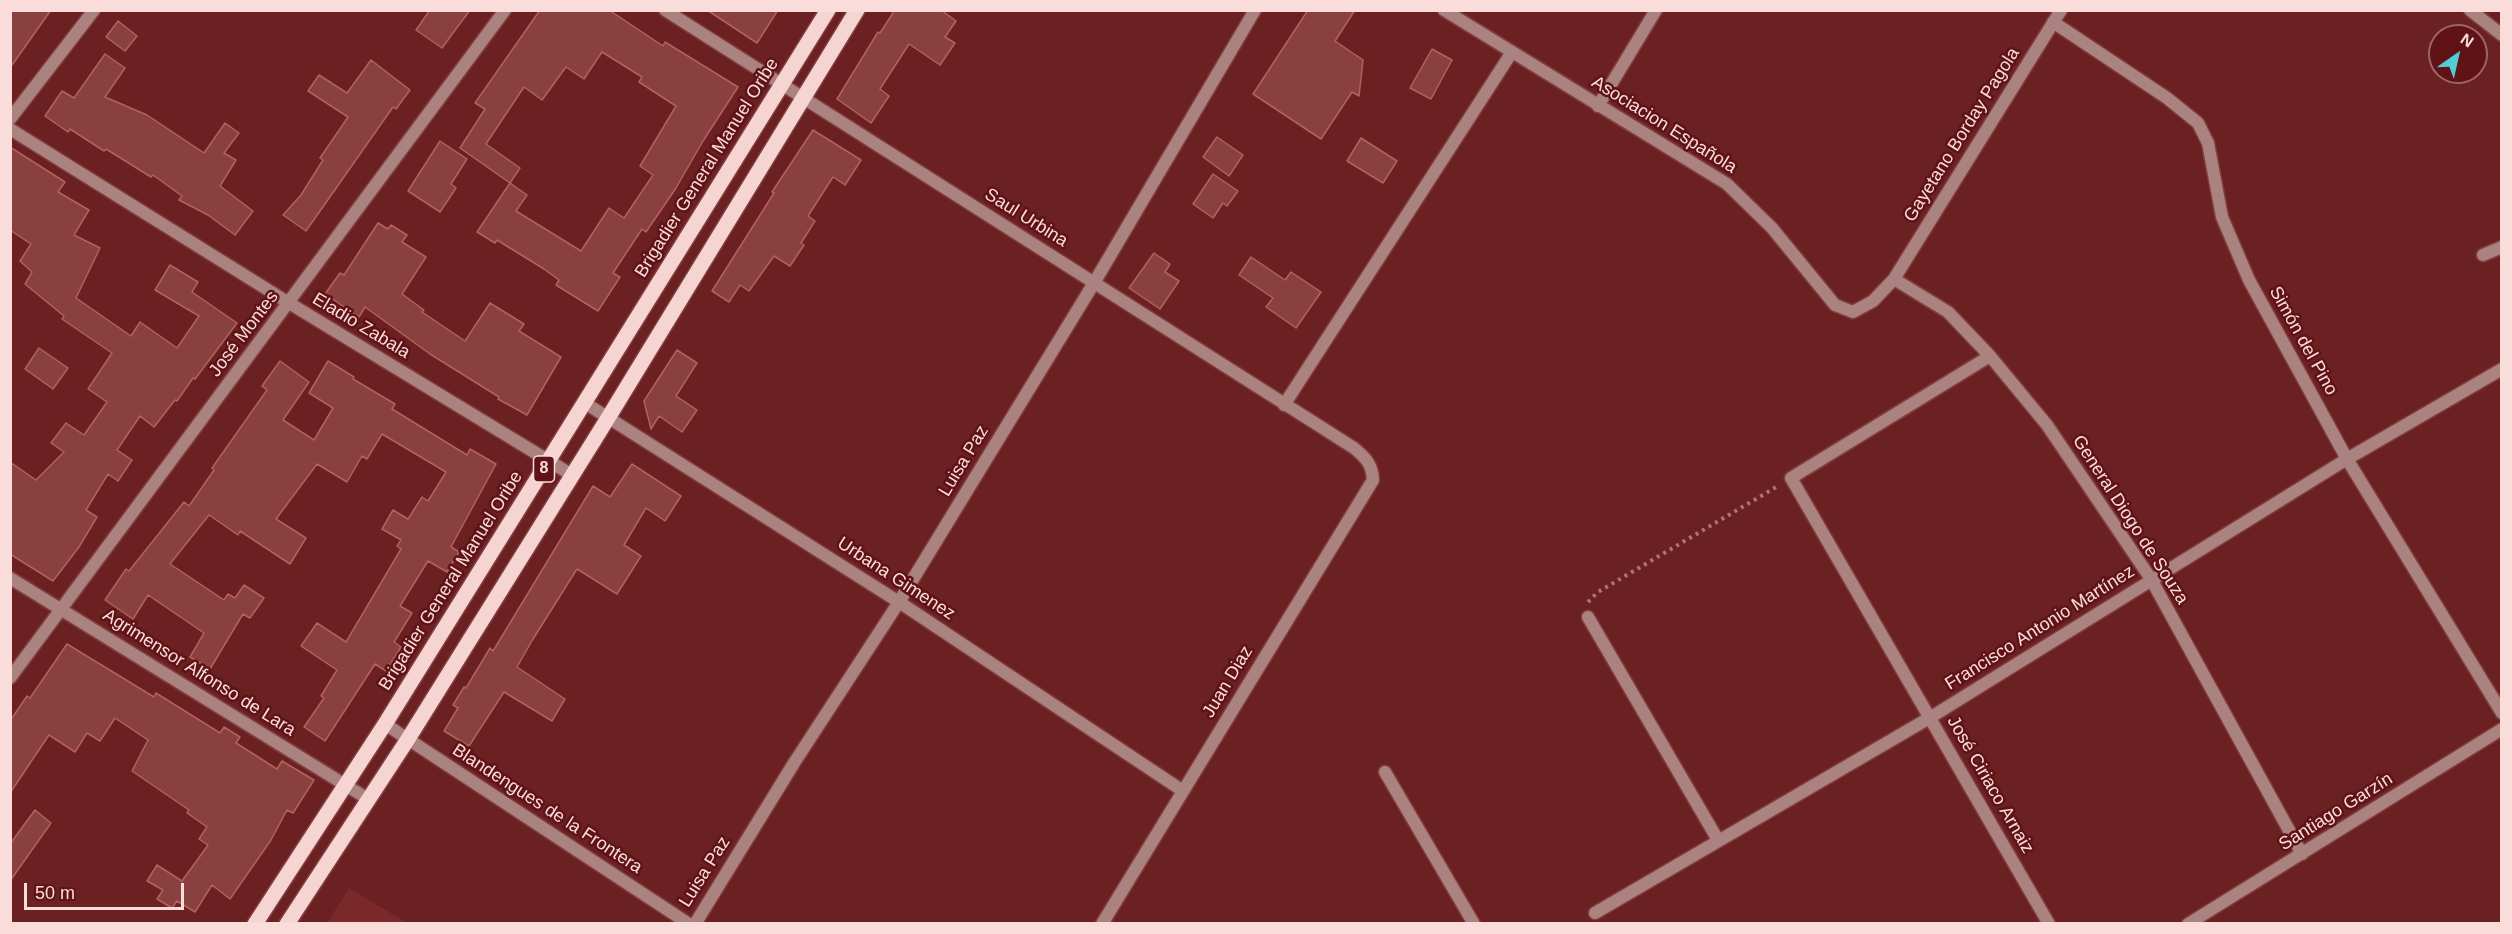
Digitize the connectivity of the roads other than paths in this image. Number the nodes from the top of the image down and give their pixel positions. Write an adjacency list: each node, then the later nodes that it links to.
1 (94, 10): 17 (street)
2 (505, 10): 23 (street, José Montes)
3 (664, 10): 14 (street, Saul Urbina)
4 (828, 10): 14 (main road, Brigadier General Manuel Oribe / 8)
5 (857, 10): 15 (main road, 8)
6 (1255, 10): 22 (street, Luisa Paz)
7 (1444, 10): 13 (street, Asociacion Española)
8 (1656, 10): 16 (street)
9 (2061, 10): 11 (street, Gayetano Borday Pagola)
10 (2470, 10): 12 (street)
11 (2053, 22): 21 (street, Gayetano Borday Pagola); 30 (street, Simón del Pino)
12 (2502, 35)
13 (1512, 52): 16 (street, Asociacion Española); 27 (street)
14 (781, 85): 15 (street, Saul Urbina); 26 (main road, Brigadier General Manuel Oribe / 8)
15 (803, 99): 22 (street, Saul Urbina); 28 (main road, 8)
16 (1598, 106): 21 (street, Asociacion Española)
17 (10, 119)
18 (10, 129): 23 (street, Eladio Zabala)
19 (2502, 247): 20 (street)
20 (2483, 255)
21 (1894, 279): 24 (street, General Diogo de Souza)
22 (1094, 283): 27 (street, Saul Urbina); 35 (street, Luisa Paz)
23 (289, 303): 31 (street, Eladio Zabala); 36 (street, José Montes)
24 (1990, 356): 34 (street, General Diogo de Souza); 40 (street, José Ciriaco Arnaiz)
25 (2502, 369): 30 (street, Francisco Antonio Martínez)
26 (585, 403): 28 (street, Urbana Gimenez); 31 (main road, Brigadier General Manuel Oribe / 8)
27 (1284, 405): 29 (street, Saul Urbina)
28 (608, 418): 32 (main road, 8); 35 (street, Urbana Gimenez)
29 (1366, 458): 46 (street, Juan Diaz)
30 (2347, 459): 34 (street, Francisco Antonio Martínez); 39 (street, Simón del Pino)
31 (549, 460): 32 (street, Eladio Zabala); 41 (main road, Brigadier General Manuel Oribe / 8)
32 (572, 475): 43 (main road, 8)
33 (10, 578): 36 (street, Agrimensor Alfonso de Lara)
34 (2151, 579): 40 (street, Francisco Antonio Martínez); 49 (street, General Diogo de Souza)
35 (899, 602): 46 (street, Urbana Gimenez); 55 (street, Luisa Paz)
36 (61, 609): 38 (street, José Montes); 45 (street, Agrimensor Alfonso de Lara)
37 (1588, 618): 48 (street)
38 (10, 678)
39 (2502, 713)
40 (1930, 717): 48 (street, Francisco Antonio Martínez); 58 (street, José Ciriaco Arnaiz)
41 (385, 724): 43 (street, Blandengues de la Frontera); 45 (main road, Brigadier General Manuel Oribe / 8)
42 (2502, 729): 49 (street, Santiago Garzín)
43 (408, 739): 47 (main road, 8); 54 (street, Blandengues de la Frontera)
44 (1385, 772): 57 (street)
45 (346, 785): 47 (street, Agrimensor Alfonso de Lara); 52 (main road, Brigadier General Manuel Oribe / 8)
46 (1183, 791): 56 (street, Juan Diaz)
47 (368, 799): 53 (main road, 8)
48 (1718, 840): 50 (street, Francisco Antonio Martínez)
49 (2302, 854): 51 (street, Santiago Garzín)
50 (1595, 913)
51 (2192, 922)
52 (255, 924)
53 (287, 924)
54 (689, 924)
55 (695, 924)
56 (1102, 924)
57 (1474, 924)
58 (2049, 924)

